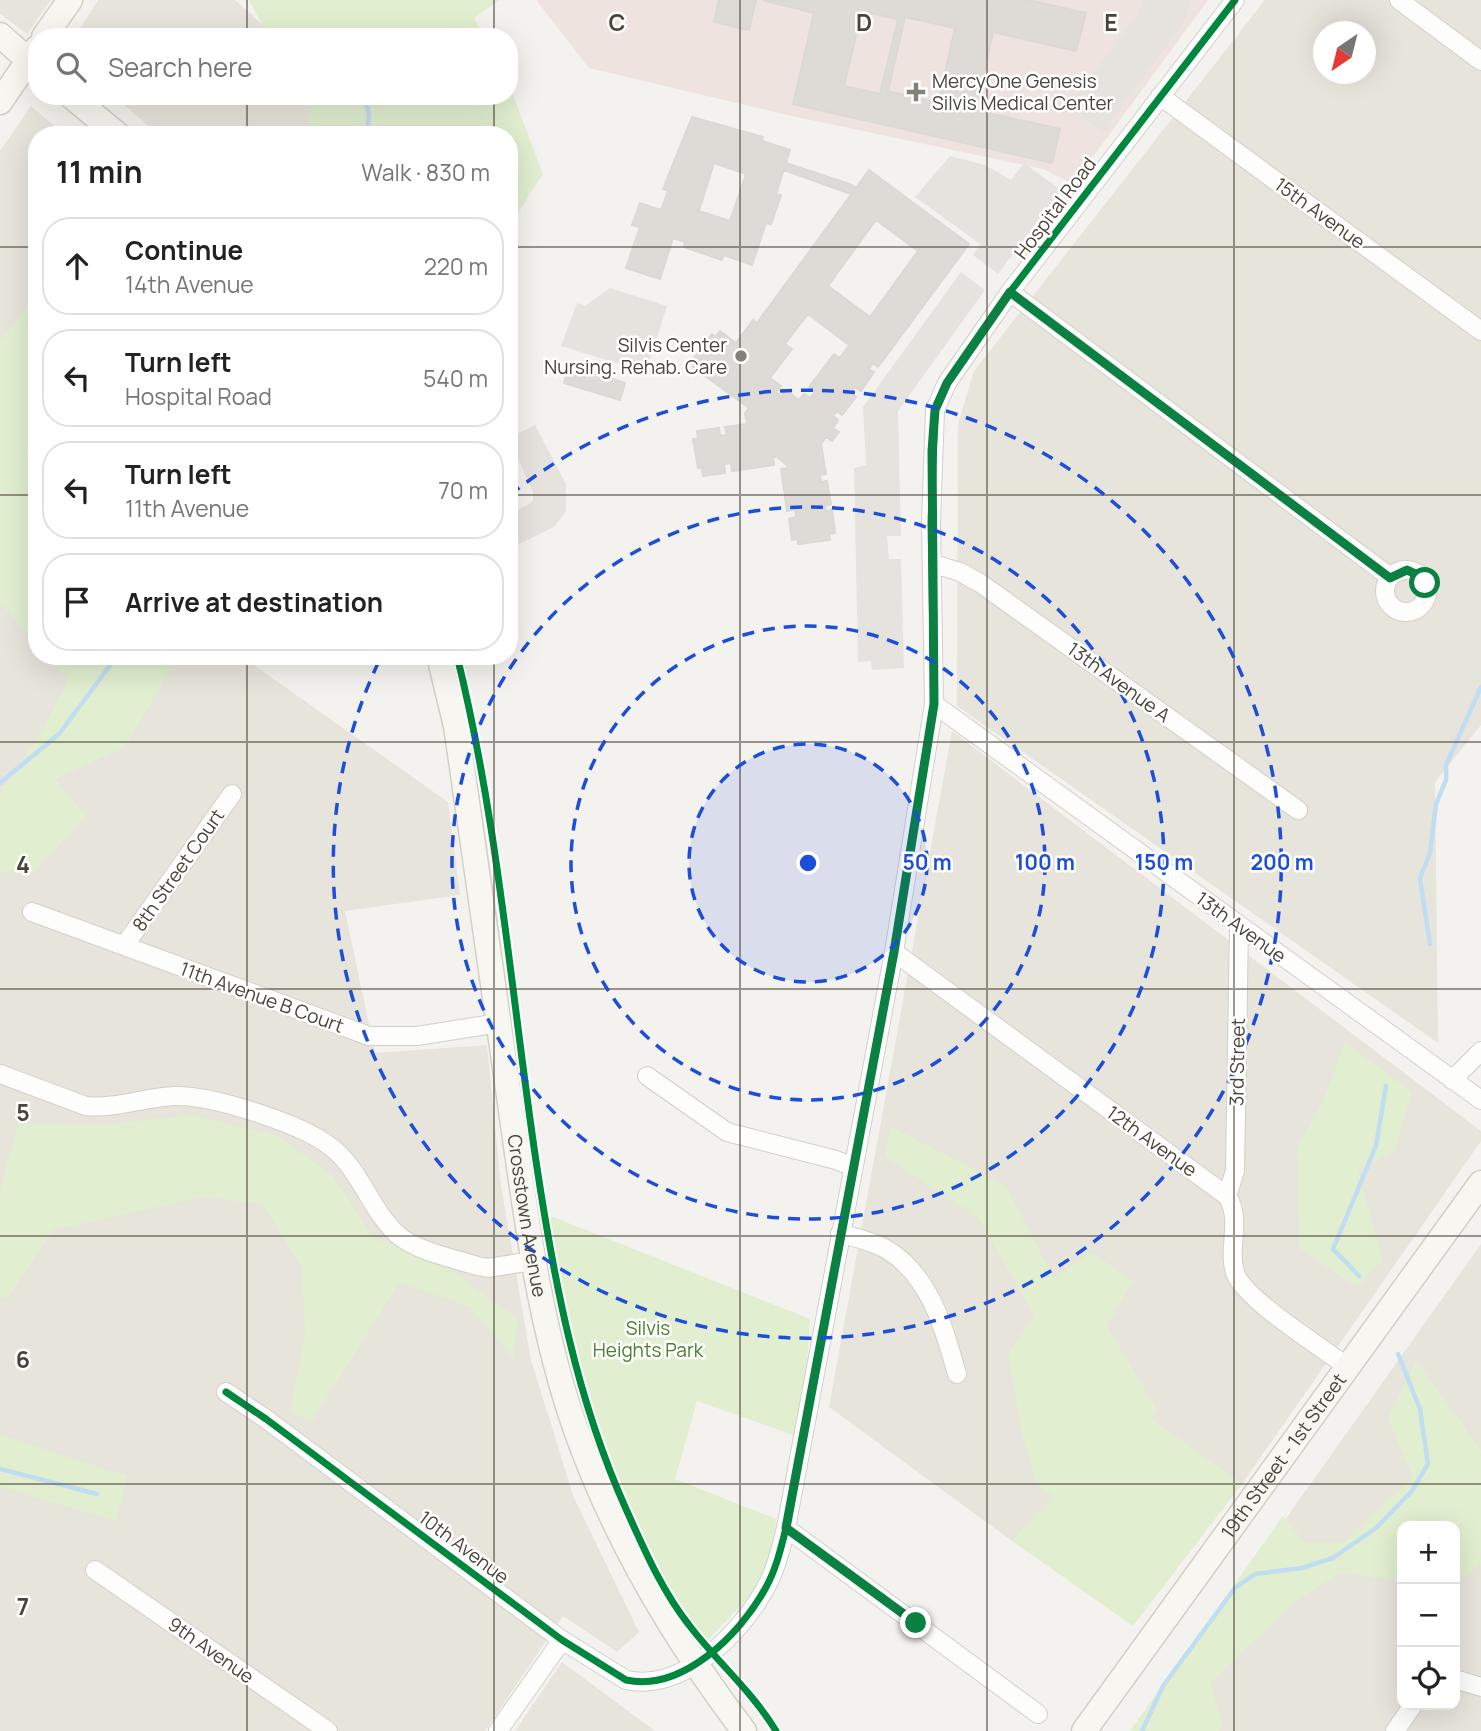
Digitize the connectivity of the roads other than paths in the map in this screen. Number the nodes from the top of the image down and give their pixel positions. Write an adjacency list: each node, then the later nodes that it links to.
1 (70, 0): 4 (street)
2 (1235, 0): 9 (street, Hospital Road)
3 (1399, 0): 7 (street)
4 (50, 28)
5 (0, 36): 6 (street)
6 (28, 55)
7 (1481, 61)
8 (28, 67): 10 (street)
9 (1160, 96): 13 (street, Hospital Road); 14 (street, 15th Avenue)
10 (0, 102)
11 (82, 105): 12 (street)
12 (107, 126)
13 (1010, 292): 15 (street, Hospital Road); 16 (street)
14 (1481, 331)
15 (934, 564): 18 (street, Hospital Road); 20 (street, 13th Avenue A)
16 (1390, 578)
17 (441, 665): 25 (street, Crosstown Avenue)
18 (934, 704): 22 (street, 13th Avenue); 24 (street, Hospital Road)
19 (232, 794): 23 (street, 8th Street Court)
20 (1298, 810)
21 (32, 912): 23 (street, 11th Avenue B Court)
22 (1239, 926): 29 (street, 13th Avenue); 33 (street, 3rd Street)
23 (124, 946): 25 (street, 11th Avenue B Court)
24 (894, 952): 31 (street, Hospital Road); 33 (street, 12th Avenue)
25 (499, 1023): 35 (street, Crosstown Avenue)
26 (1481, 1051): 29 (street)
27 (0, 1074): 35 (street)
28 (647, 1076): 31 (street)
29 (1452, 1080): 30 (street, 13th Avenue)
30 (1481, 1100)
31 (853, 1167): 34 (street, Hospital Road)
32 (1481, 1182): 36 (street, 19th Street - 1st Street)
33 (1227, 1196): 36 (street)
34 (839, 1233): 37 (street); 39 (street, Hospital Road)
35 (533, 1261): 42 (street, Crosstown Avenue)
36 (1349, 1368): 50 (street, 19th Street - 1st Street)
37 (957, 1374)
38 (226, 1392): 41 (street, 10th Avenue)
39 (786, 1528): 42 (street, Hospital Road); 46 (street)
40 (95, 1570): 47 (street, 9th Avenue)
41 (562, 1640): 42 (street, 10th Avenue); 48 (street)
42 (695, 1664): 49 (street, Crosstown Avenue)
43 (1460, 1681): 44 (street)
44 (1481, 1687)
45 (1410, 1710): 51 (street)
46 (1038, 1714)
47 (328, 1731)
48 (498, 1731)
49 (744, 1731)
50 (1084, 1731)
51 (1395, 1731)

